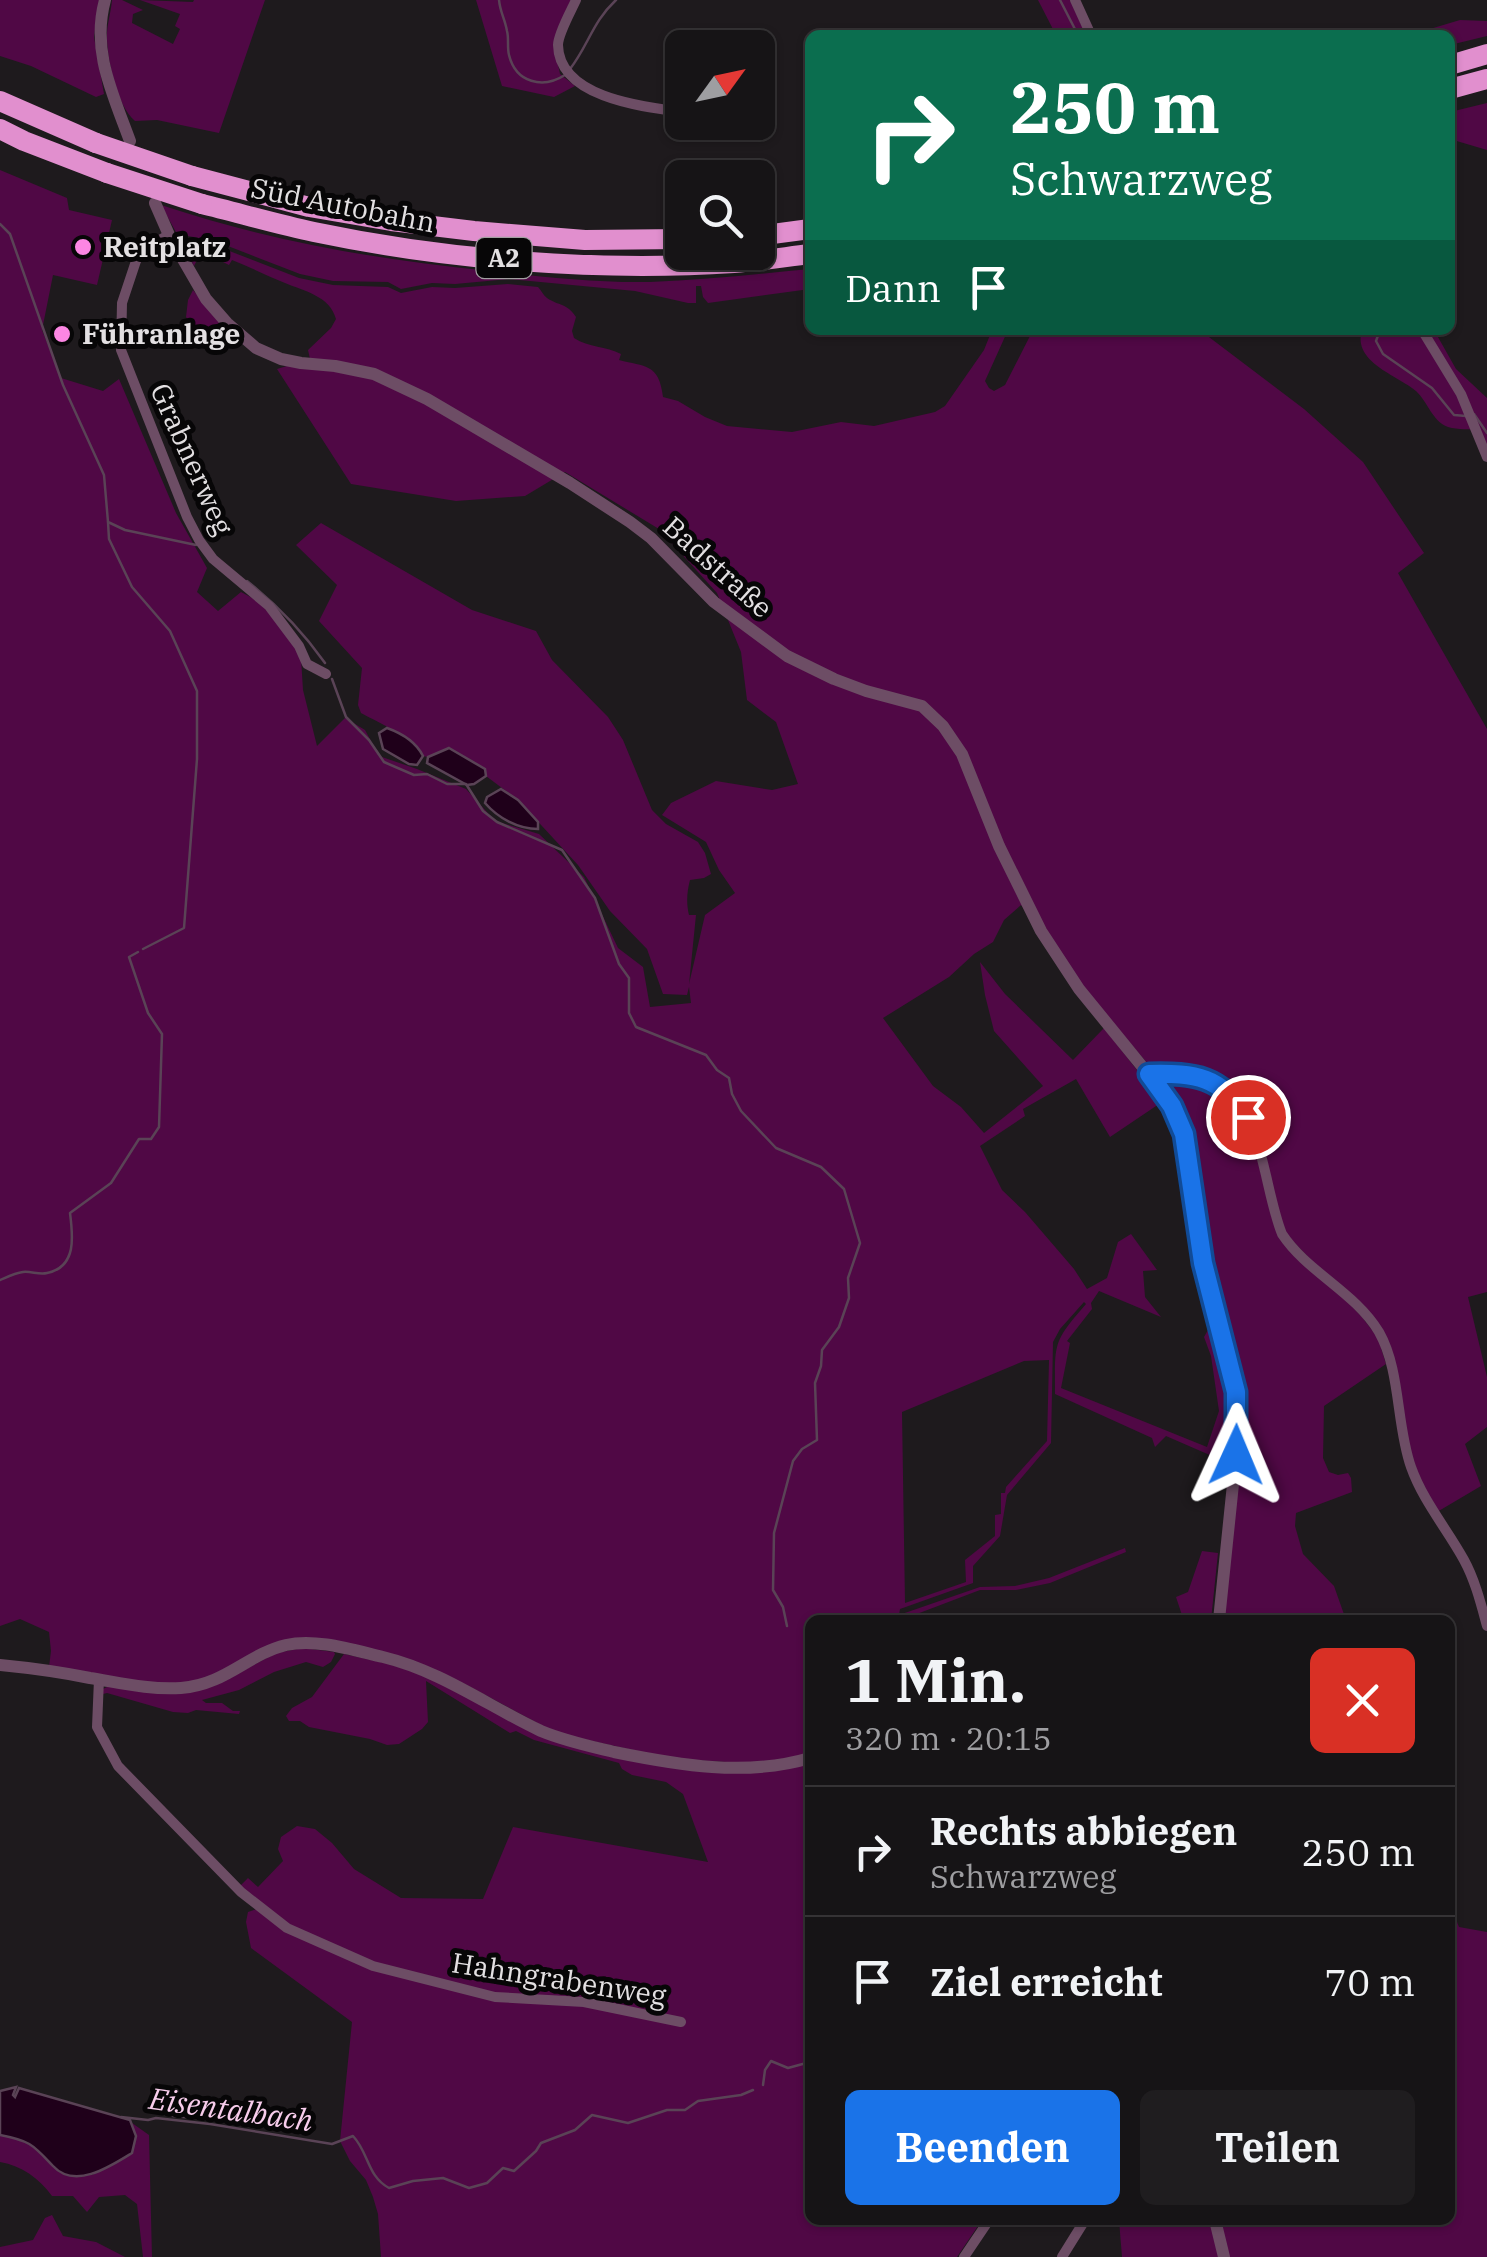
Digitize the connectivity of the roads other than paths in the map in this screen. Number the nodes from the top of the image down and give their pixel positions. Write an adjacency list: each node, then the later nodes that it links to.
1 (105, 0): 12 (street)
2 (576, 0): 10 (street)
3 (1075, 0): 4 (street)
4 (1089, 30)
5 (1487, 54): 6 (highway)
6 (1455, 64)
7 (1487, 79): 8 (highway)
8 (1455, 89)
9 (0, 101): 17 (highway, Süd Autobahn / A2, bridge)
10 (665, 110)
11 (0, 129): 18 (highway, Süd Autobahn / A2, bridge)
12 (130, 141)
13 (155, 203): 16 (street, Badstraße)
14 (805, 230): 15 (highway)
15 (775, 234)
16 (169, 235): 21 (street, Grabnerweg); 22 (street, Badstraße)
17 (665, 239)
18 (805, 255)
19 (1425, 335): 20 (street)
20 (1487, 457)
21 (326, 674)
22 (1149, 1074): 23 (street, Badstraße); 24 (street)
23 (1220, 1615)
24 (1487, 1626)
25 (0, 1665): 26 (street)
26 (99, 1679): 27 (street); 28 (street, Hahngrabenweg)
27 (805, 1759)
28 (681, 2022)
29 (986, 2225): 32 (street)
30 (1082, 2225): 33 (street)
31 (1216, 2225): 34 (street)
32 (964, 2257)
33 (1062, 2257)
34 (1224, 2257)

